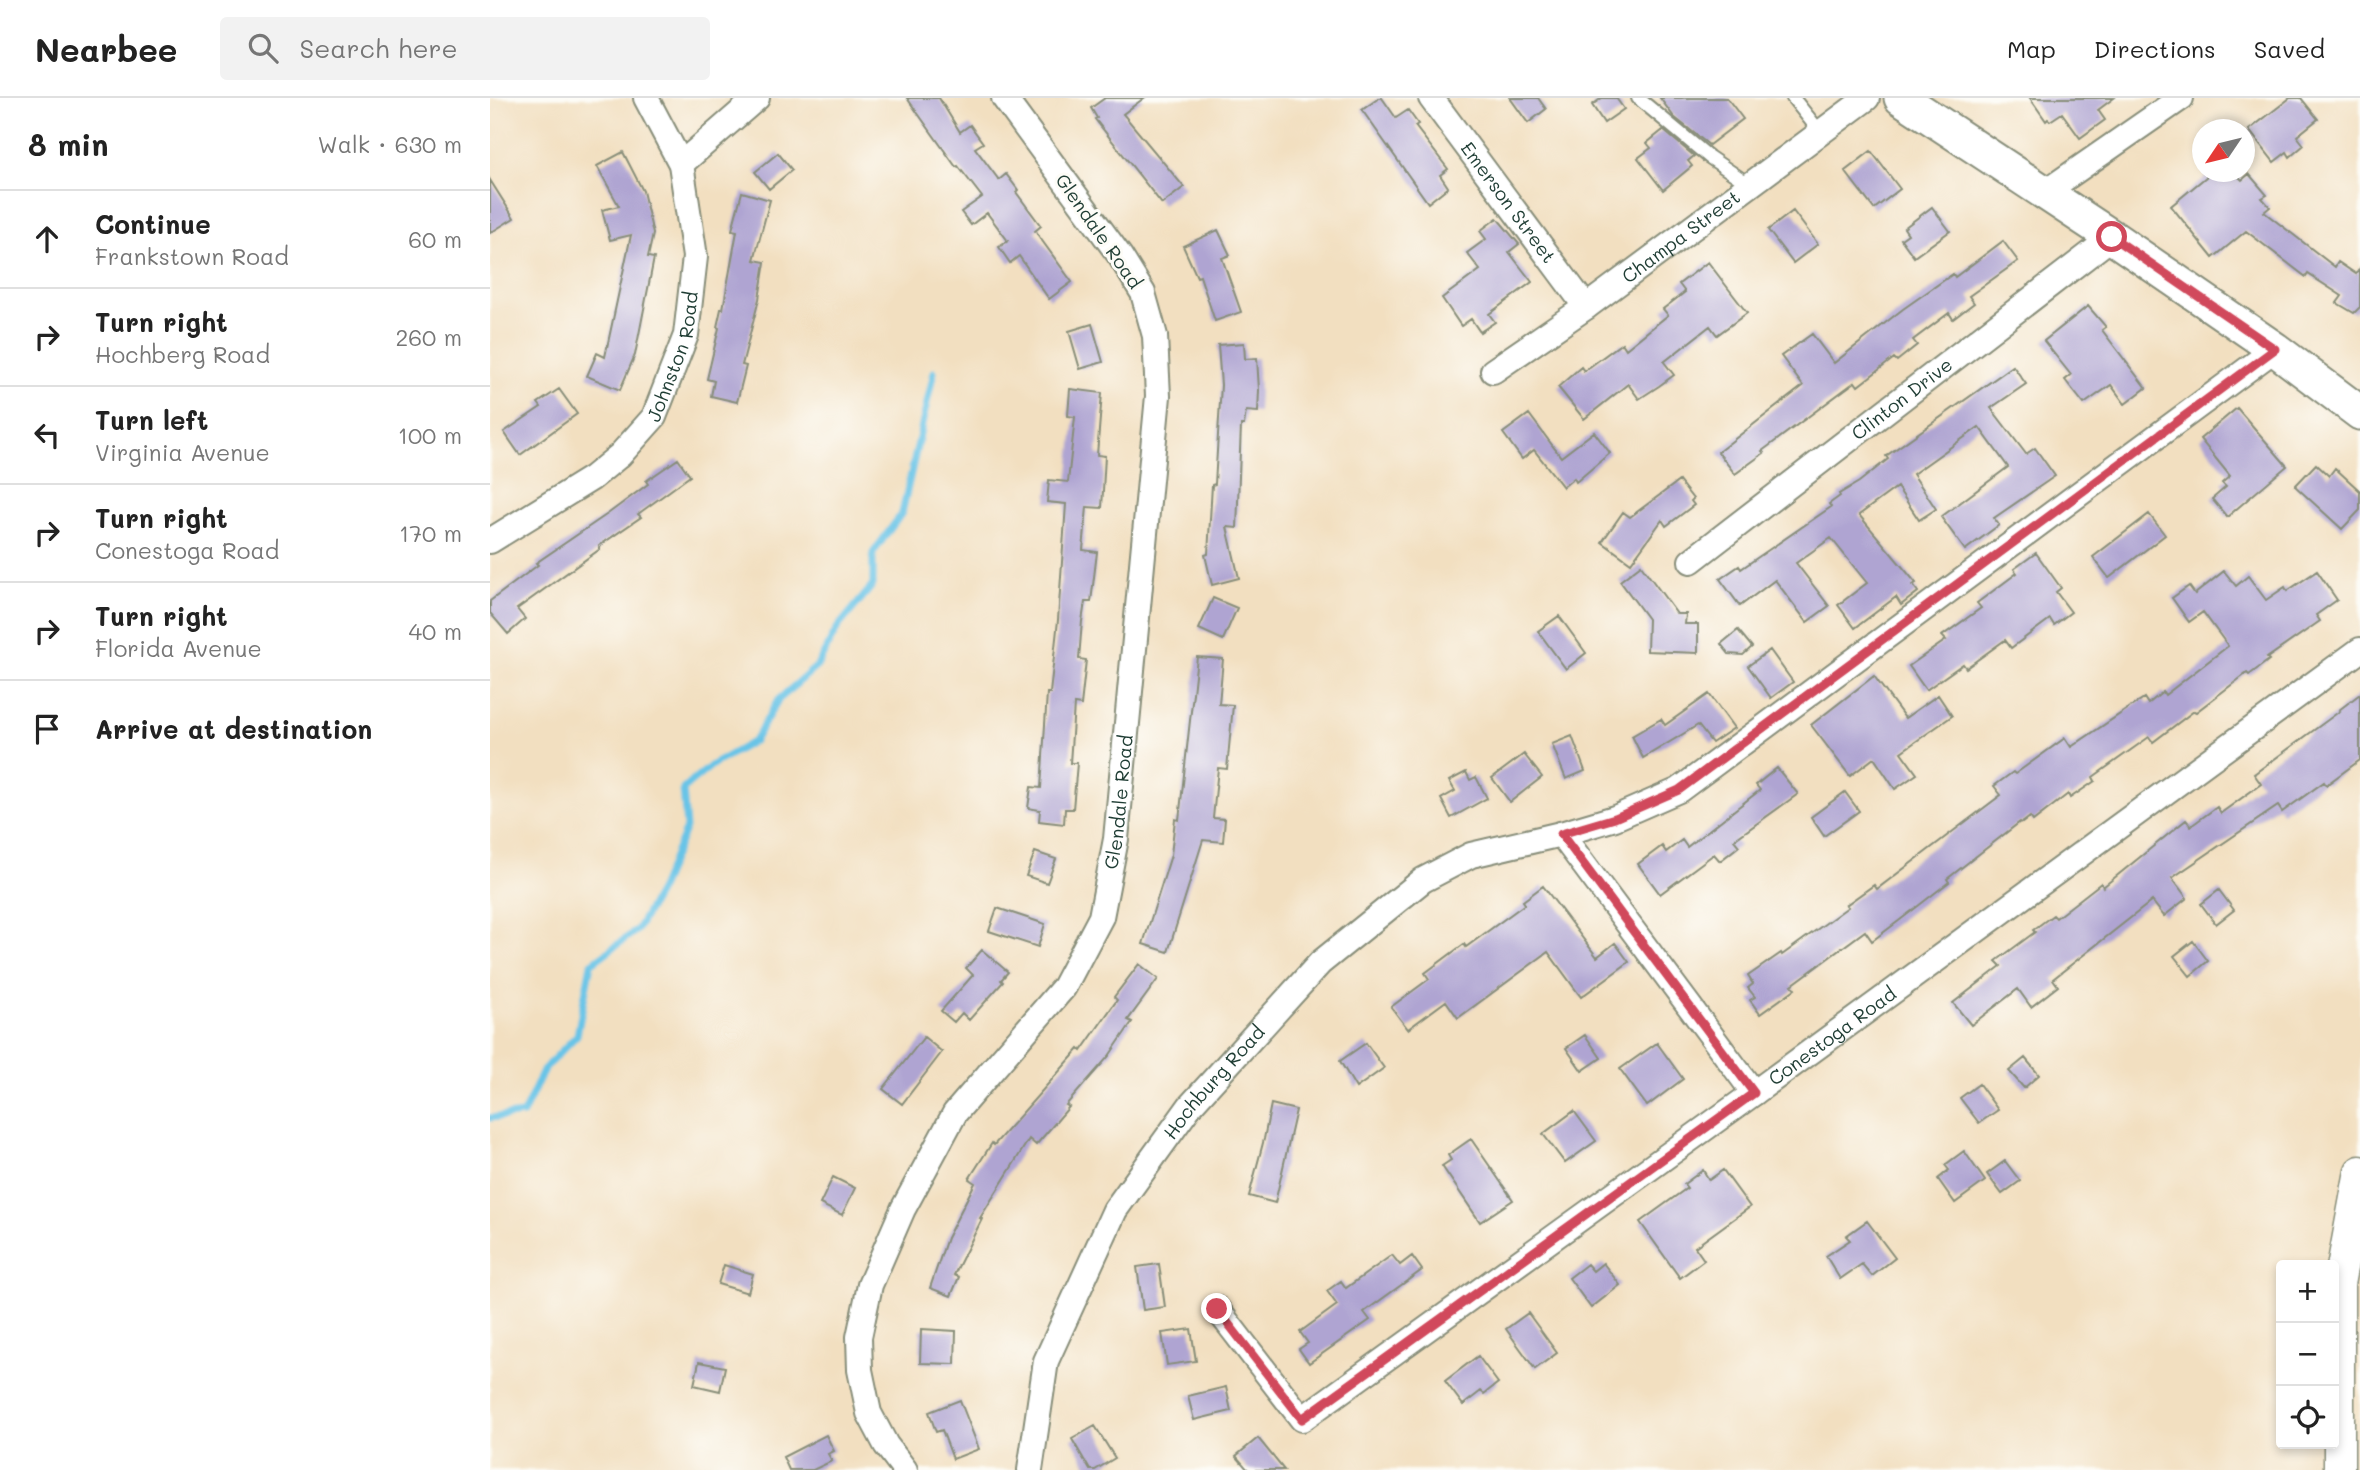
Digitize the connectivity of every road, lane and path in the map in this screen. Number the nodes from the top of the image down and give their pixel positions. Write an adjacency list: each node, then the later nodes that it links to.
1 (646, 98): 11 (street, Johnston Road)
2 (757, 98): 11 (street)
3 (1004, 98): 26 (street, Glendale Road)
4 (1431, 98): 15 (street, Emerson Street)
5 (1638, 98): 12 (lane)
6 (1793, 98): 10 (lane)
7 (1867, 98): 10 (street, Champa Street)
8 (1901, 98): 13 (main road)
9 (2181, 98): 13 (street)
10 (1820, 132): 12 (street, Champa Street)
11 (681, 164): 19 (street, Johnston Road)
12 (1750, 185): 15 (street, Champa Street)
13 (2044, 193): 14 (main road)
14 (2112, 237): 16 (main road); 20 (street, Clinton Drive)
15 (1586, 307): 17 (street, Champa Street)
16 (2275, 349): 18 (main road); 22 (street, Hochburg Road)
17 (1493, 371)
18 (2360, 413)
19 (490, 541)
20 (1691, 561)
21 (2360, 650): 23 (street, Conestoga Road)
22 (1561, 834): 23 (street); 27 (street, Hochburg Road)
23 (1754, 1093): 25 (street, Conestoga Road)
24 (2360, 1171): 28 (street)
25 (1217, 1309)
26 (905, 1470)
27 (1030, 1470)
28 (2339, 1470)

